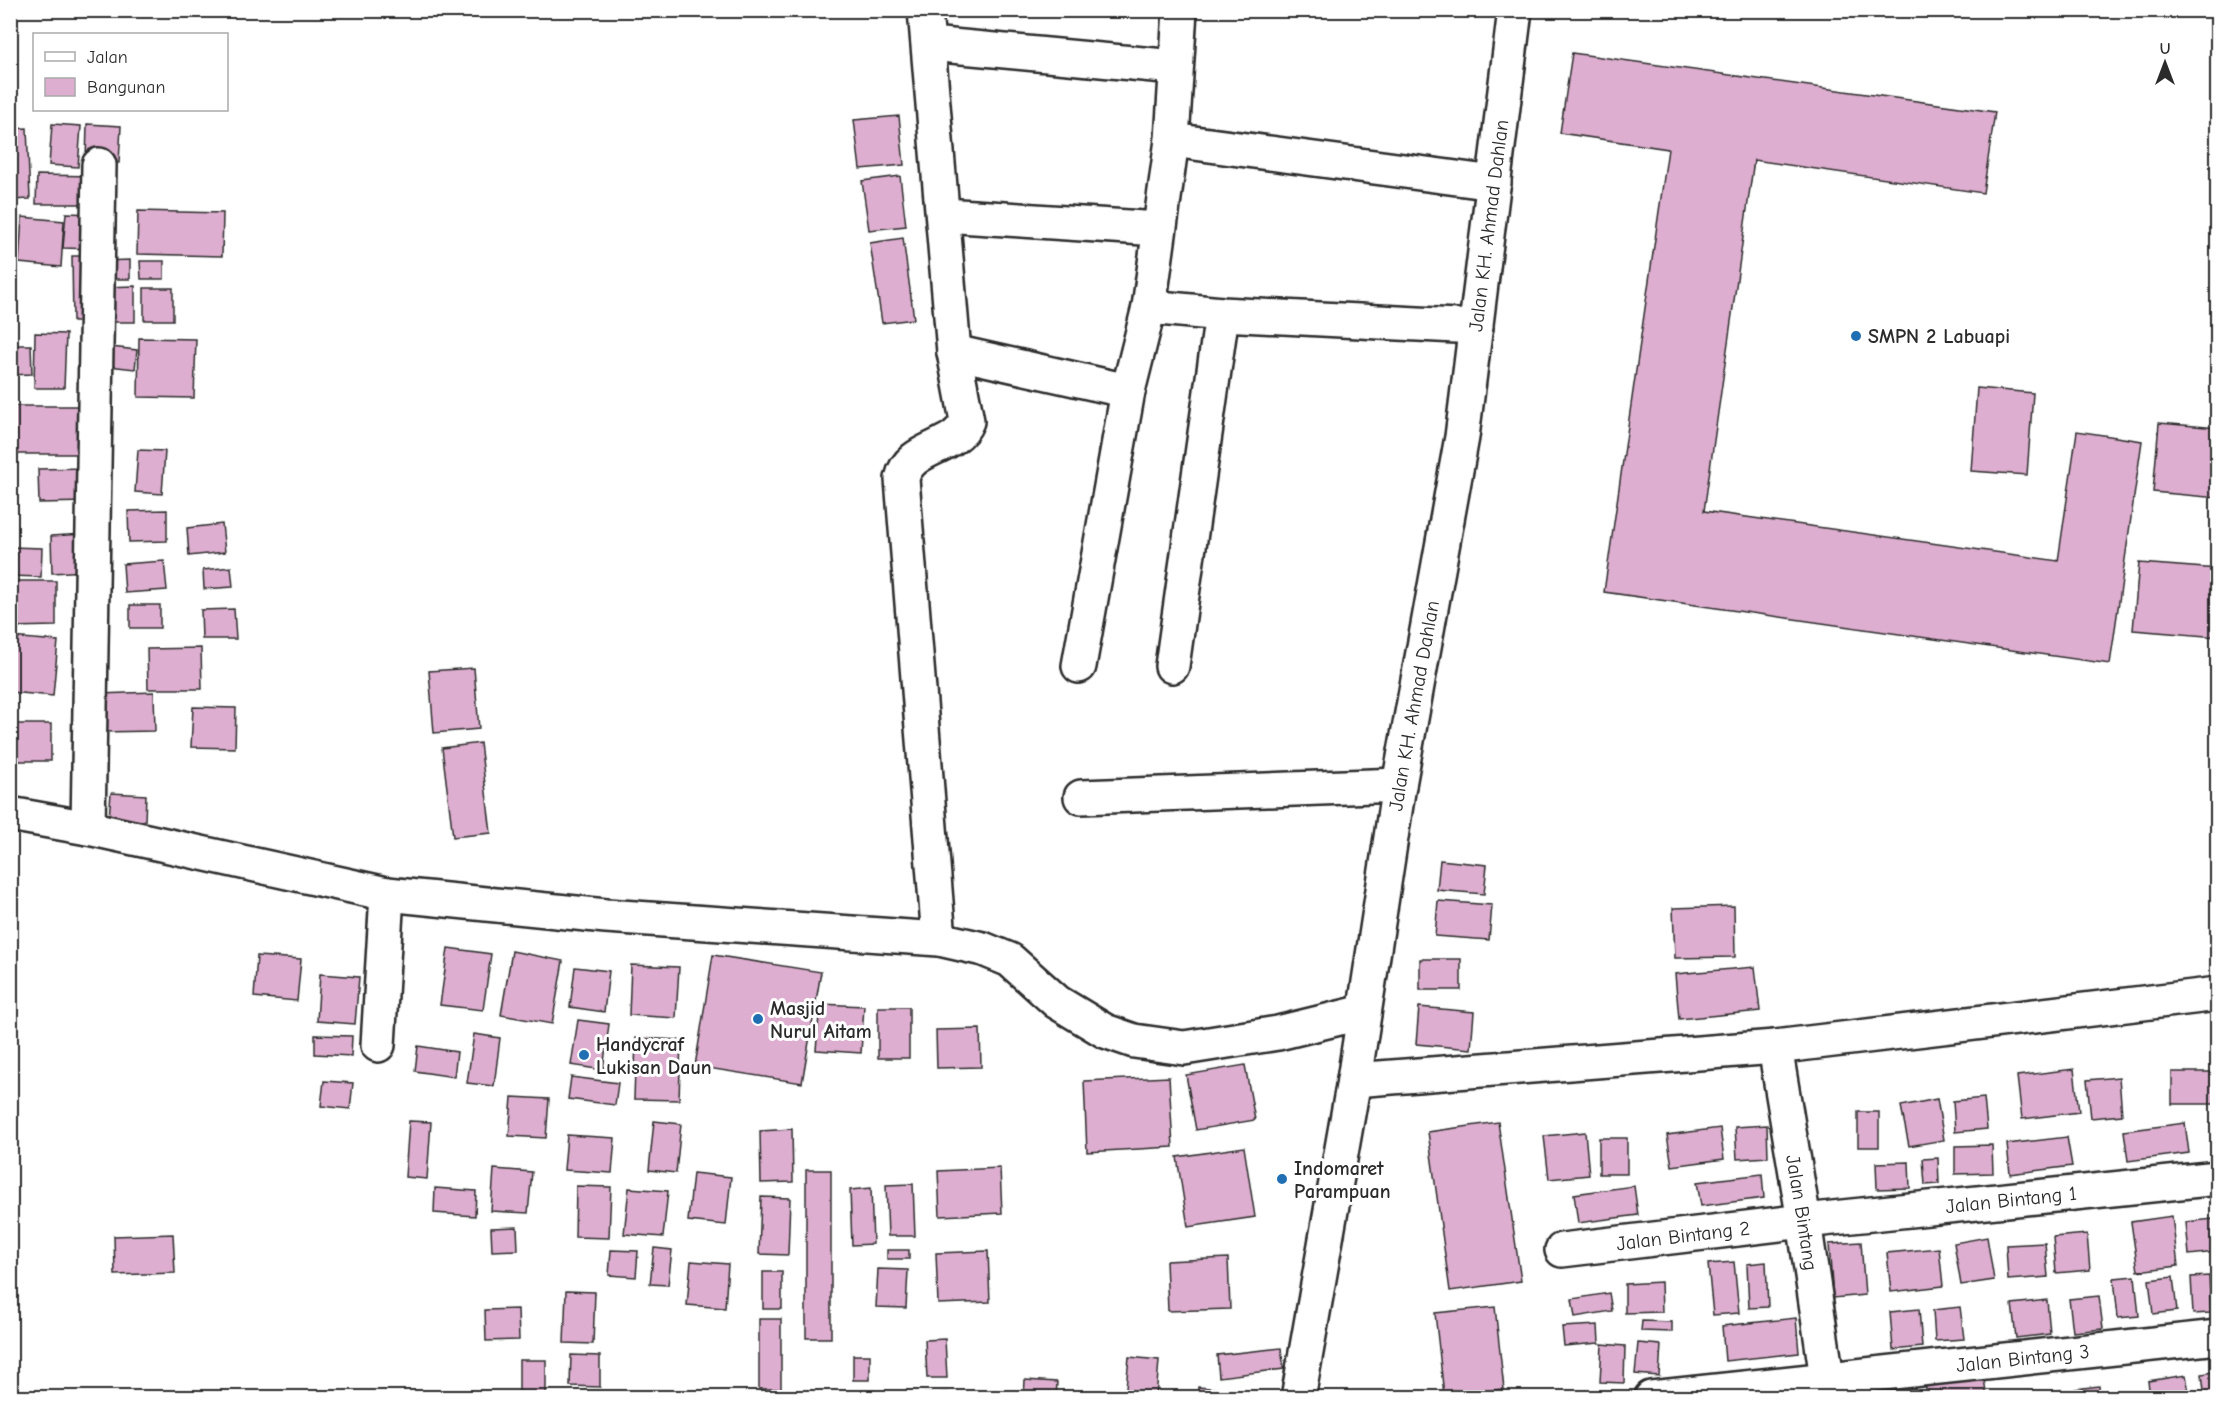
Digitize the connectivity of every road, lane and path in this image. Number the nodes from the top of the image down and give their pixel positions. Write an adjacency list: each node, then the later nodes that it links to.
1 (925, 10): 4 (street)
2 (1180, 10): 5 (street)
3 (1515, 10): 8 (street, Jalan KH. Ahmad Dahlan)
4 (930, 44): 5 (street); 9 (street)
5 (1175, 67): 6 (street)
6 (1172, 140): 8 (street); 10 (street)
7 (99, 165): 21 (street)
8 (1494, 183): 13 (street, Jalan KH. Ahmad Dahlan)
9 (943, 215): 10 (street); 14 (street)
10 (1159, 229): 11 (street)
11 (1149, 307): 12 (street); 15 (street)
12 (1222, 314): 13 (street); 17 (street)
13 (1476, 327): 18 (street, Jalan KH. Ahmad Dahlan)
14 (954, 352): 15 (street); 23 (street)
15 (1128, 391): 16 (street)
16 (1079, 666)
17 (1172, 666)
18 (1398, 785): 19 (street); 25 (street, Jalan KH. Ahmad Dahlan)
19 (1081, 797)
20 (10, 814): 21 (street)
21 (88, 828): 22 (street)
22 (387, 894): 23 (street); 26 (street)
23 (939, 939): 25 (street)
24 (2217, 994): 27 (street)
25 (1364, 1012): 28 (street, Jalan KH. Ahmad Dahlan)
26 (378, 1045)
27 (1775, 1047): 28 (street); 30 (street, Jalan Bintang)
28 (1354, 1080): 34 (street, Jalan KH. Ahmad Dahlan)
29 (2217, 1178): 30 (street, Jalan Bintang 1)
30 (1804, 1221): 31 (street, Jalan Bintang 2); 33 (street, Jalan Bintang)
31 (1562, 1250)
32 (2217, 1337): 33 (street, Jalan Bintang 3)
33 (1827, 1377): 35 (street, Jalan Bintang 3)
34 (1298, 1398)
35 (1651, 1398)

